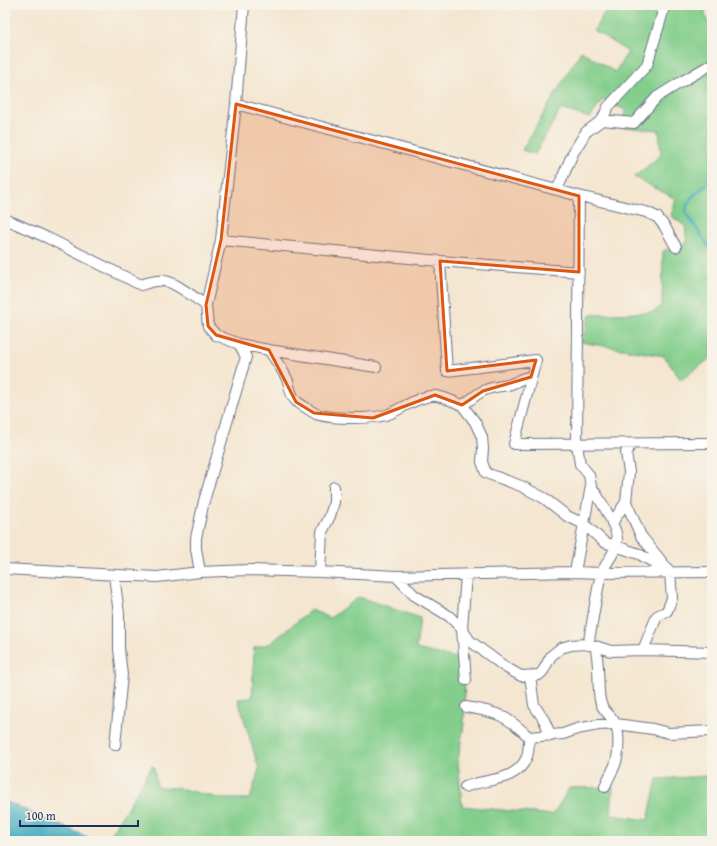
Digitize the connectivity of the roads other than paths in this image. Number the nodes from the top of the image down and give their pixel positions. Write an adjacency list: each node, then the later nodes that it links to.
1 (244, 5): 4 (street)
2 (665, 5): 5 (street)
3 (712, 64): 5 (street)
4 (236, 104): 6 (street); 9 (street)
5 (602, 120): 6 (street)
6 (557, 190): 7 (street)
7 (579, 196): 10 (street); 12 (street)
8 (5, 219): 13 (street)
9 (221, 240): 11 (street); 13 (street)
10 (676, 247)
11 (440, 261): 12 (street); 17 (street)
12 (579, 272): 20 (street)
13 (206, 305): 14 (street)
14 (239, 344): 15 (street); 29 (street)
15 (269, 350): 16 (street); 18 (street)
16 (376, 367)
17 (531, 377): 18 (street); 20 (street)
18 (462, 405): 26 (street)
19 (712, 443): 21 (street)
20 (577, 444): 21 (street); 22 (street)
21 (631, 444): 24 (street)
22 (592, 486): 25 (street); 26 (street)
23 (334, 487): 30 (street)
24 (626, 502): 25 (street); 32 (street)
25 (612, 523): 27 (street)
26 (584, 524): 27 (street); 31 (street)
27 (616, 545): 32 (street); 34 (street)
28 (5, 569): 35 (street)
29 (200, 572): 30 (street); 35 (street)
30 (320, 572): 37 (street)
31 (575, 572): 34 (street); 36 (street)
32 (670, 572): 33 (street); 34 (street); 40 (street)
33 (712, 572)
34 (601, 574): 39 (street)
35 (114, 575): 49 (street)
36 (466, 575): 37 (street); 38 (street)
37 (396, 576): 38 (street)
38 (462, 629): 42 (street); 43 (street)
39 (592, 645): 40 (street); 42 (street); 45 (street)
40 (643, 650): 41 (street)
41 (712, 652)
42 (530, 676): 47 (street)
43 (466, 680)
44 (466, 706): 48 (street)
45 (616, 724): 46 (street); 47 (street); 51 (street)
46 (712, 731)
47 (551, 736): 48 (street)
48 (529, 737): 50 (street)
49 (115, 745)
50 (465, 787)
51 (605, 787)

